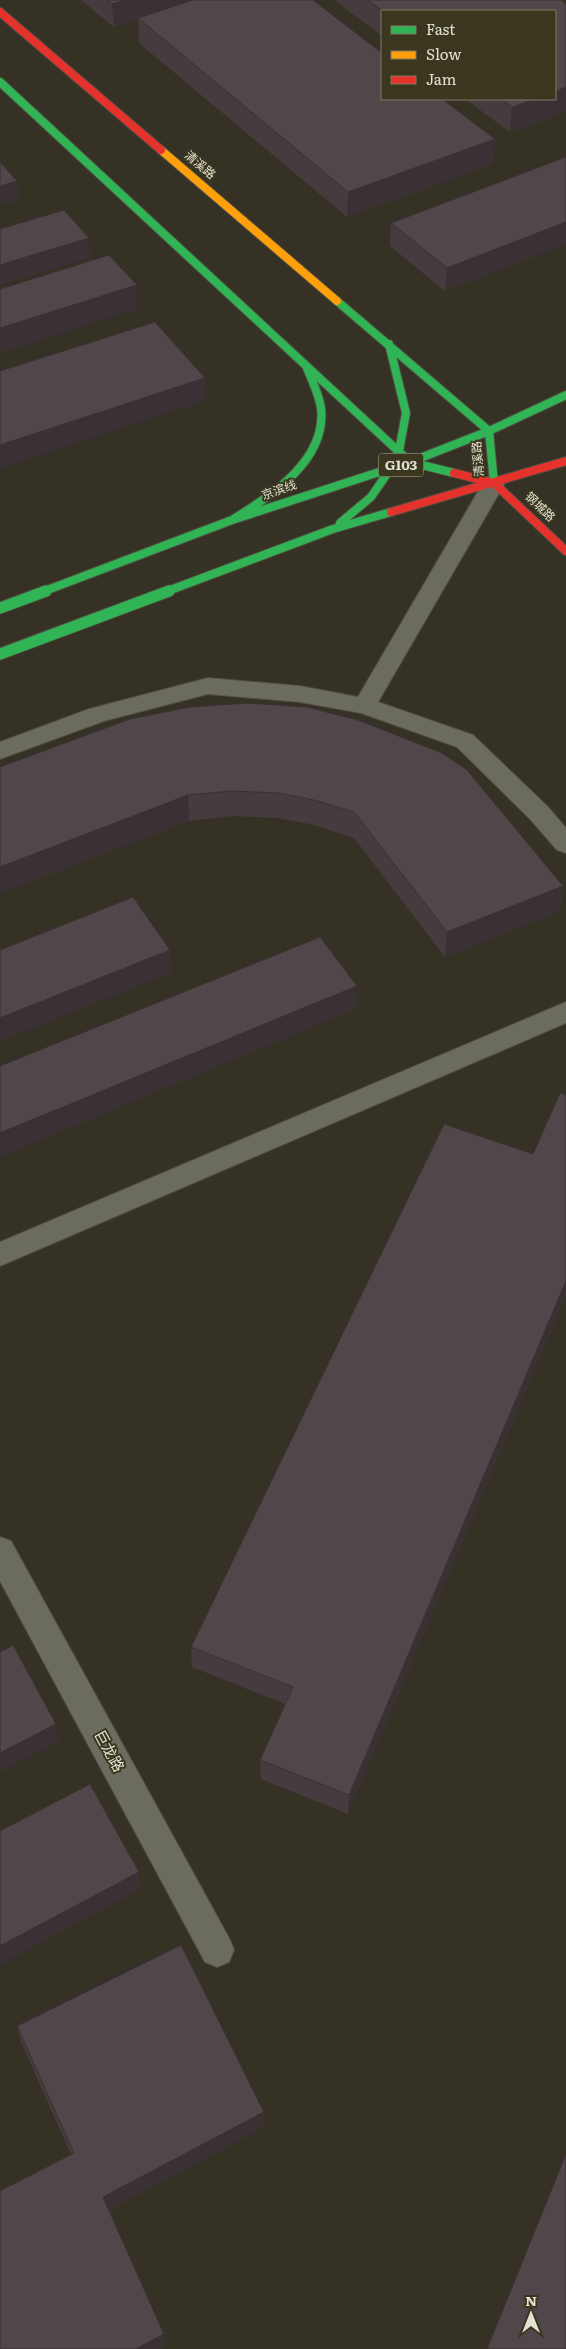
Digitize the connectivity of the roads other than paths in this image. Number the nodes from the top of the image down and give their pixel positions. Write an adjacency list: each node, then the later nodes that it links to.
1 (0, 12): 3 (main road, 清溪路)
2 (0, 82): 4 (main road)
3 (388, 344): 6 (main road, 清溪路); 7 (main road)
4 (305, 365): 7 (main road); 12 (main road)
5 (566, 395): 6 (main road, 京滨线 / G103)
6 (489, 431): 9 (main road, 京滨线 / G103); 11 (main road, 清溪路)
7 (399, 451): 9 (main road); 10 (main road)
8 (566, 461): 11 (main road)
9 (410, 462): 10 (main road, 京滨线 / G103); 11 (main road, 清溪路)
10 (391, 468): 12 (main road, 京滨线 / G103); 13 (main road)
11 (494, 483): 13 (main road); 14 (main road, 钢城路); 17 (street)
12 (232, 520): 15 (main road, 京滨线 / G103)
13 (333, 529): 16 (main road)
14 (566, 551)
15 (0, 608)
16 (0, 654)
17 (364, 706): 18 (street); 19 (street)
18 (0, 751)
19 (566, 844)
20 (566, 1012): 21 (street)
21 (0, 1254)
22 (0, 1551): 23 (street, 巨龙路)
23 (217, 1950)

